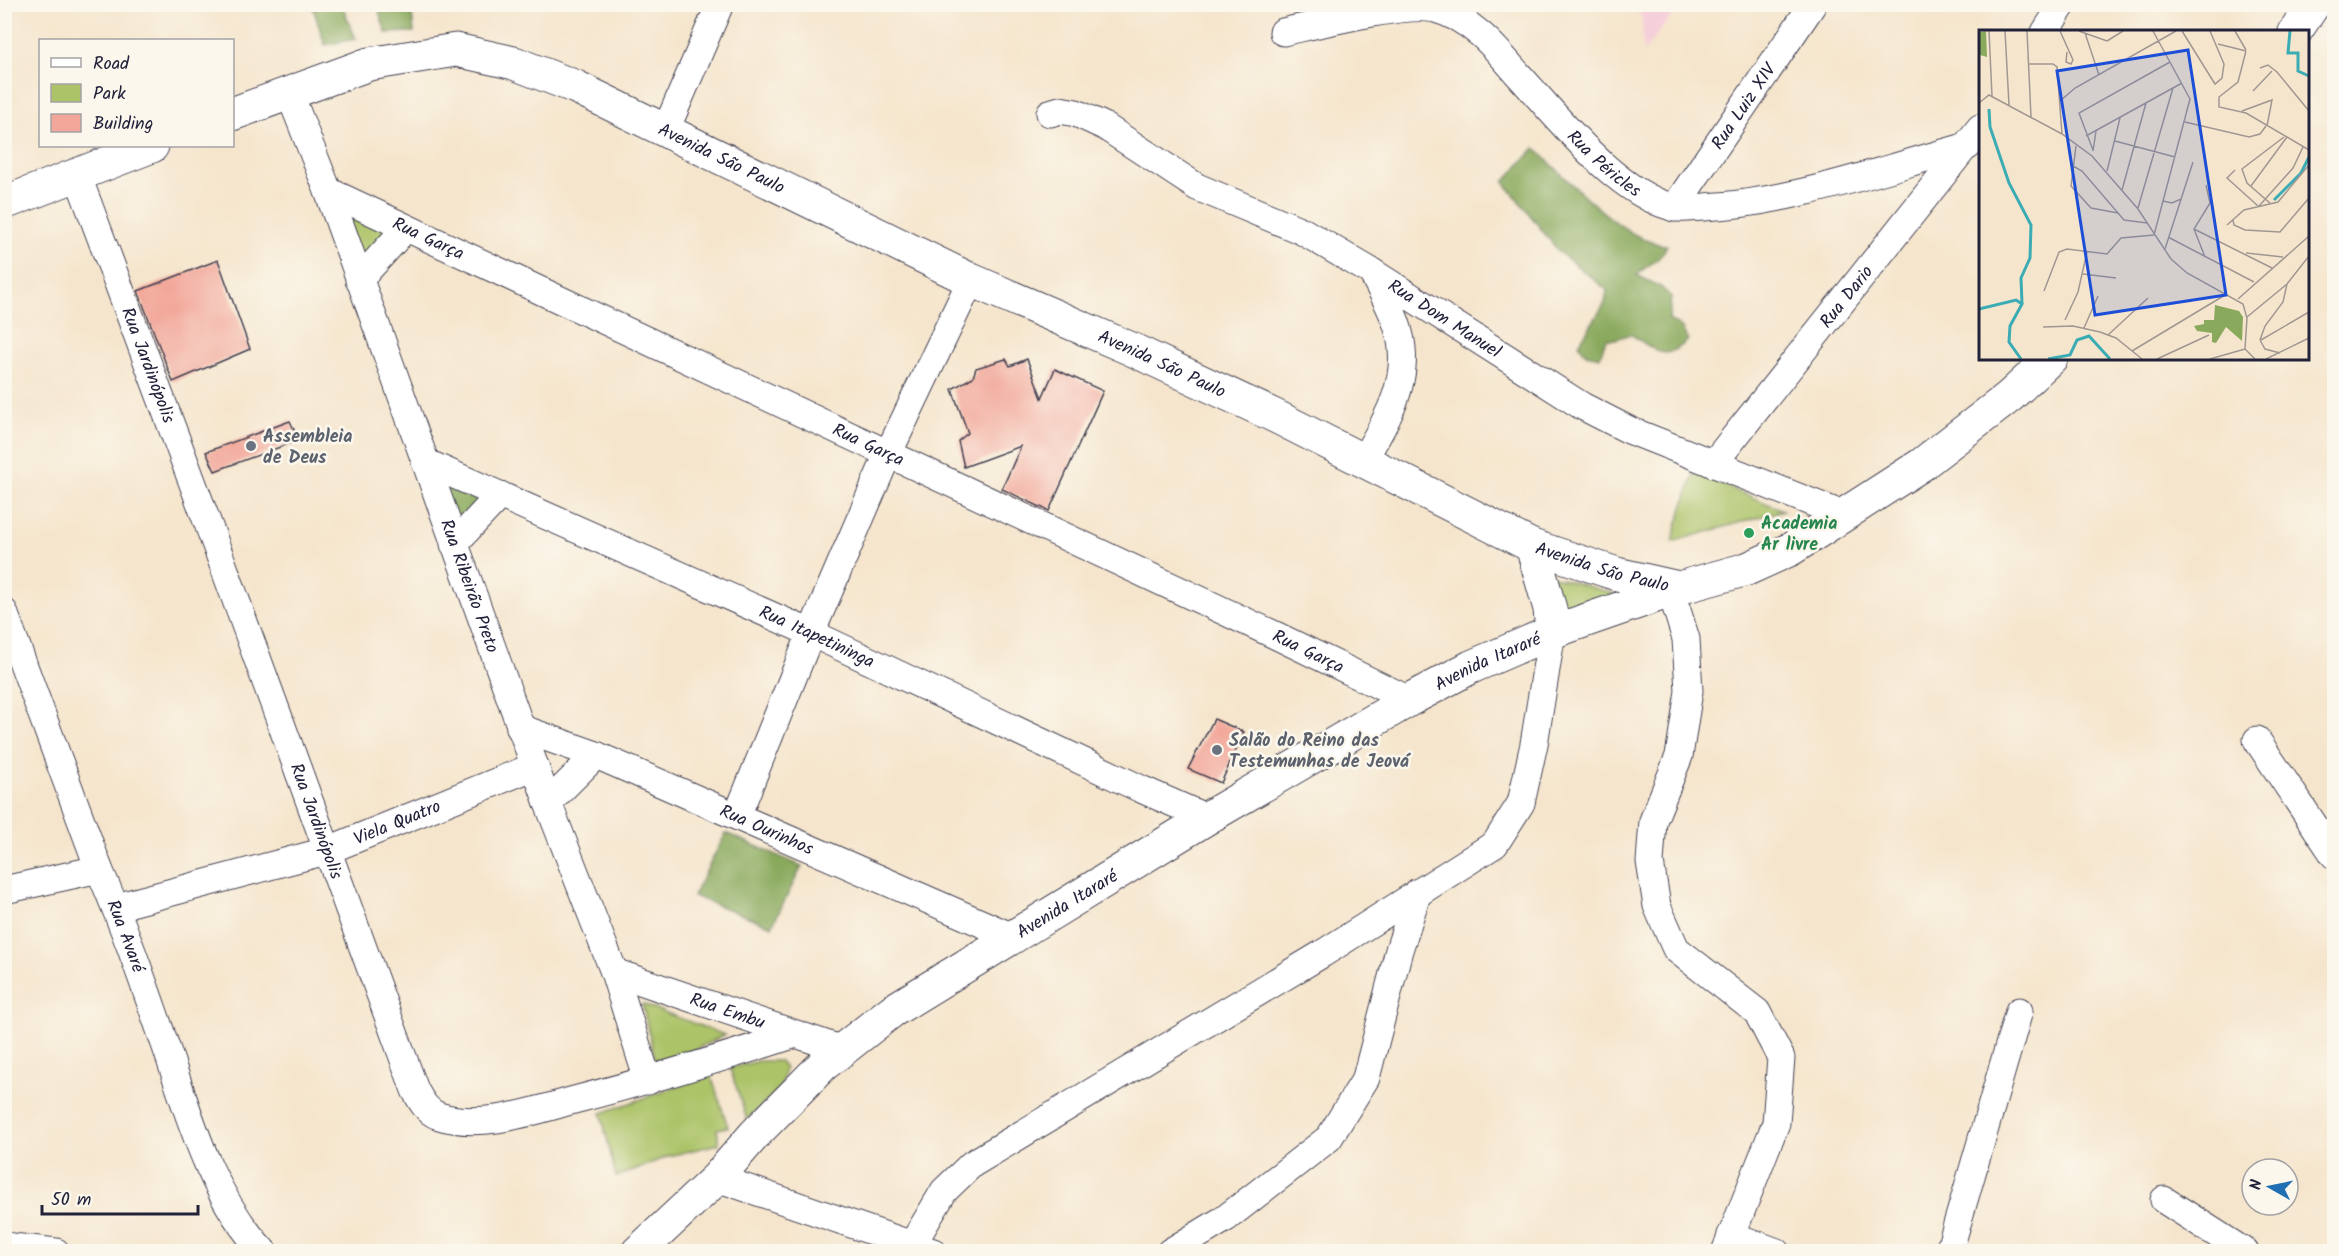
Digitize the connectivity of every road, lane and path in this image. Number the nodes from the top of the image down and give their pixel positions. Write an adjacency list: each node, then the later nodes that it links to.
1 (720, 4): 11 (street)
2 (1813, 4): 17 (street, Rua Luiz XIV)
3 (2063, 4): 5 (street)
4 (2314, 4): 6 (main road)
5 (2046, 30)
6 (2296, 30)
7 (1283, 32): 17 (street, Rua Péricles)
8 (289, 92): 10 (main road, Avenida São Paulo); 11 (main road, Avenida São Paulo); 15 (street, Rua Ribeirão Preto)
9 (1050, 112): 19 (street, Rua Dom Manuel)
10 (234, 113)
11 (665, 132): 21 (main road, Avenida São Paulo)
12 (1974, 137): 17 (street, Rua Péricles); 26 (street, Rua Dario)
13 (149, 147): 14 (main road)
14 (77, 174): 16 (main road); 43 (street, Rua Jardinópolis)
15 (328, 191): 18 (street, Rua Garça); 20 (street, Rua Ribeirão Preto)
16 (4, 203)
17 (1674, 208)
18 (406, 228): 20 (street); 23 (street, Rua Garça)
19 (1372, 272): 24 (street); 26 (street, Rua Dom Manuel)
20 (359, 280): 25 (street, Rua Ribeirão Preto)
21 (971, 280): 23 (street); 24 (main road, Avenida São Paulo)
22 (2049, 360): 28 (main road, Avenida São Paulo)
23 (888, 454): 34 (street); 35 (street, Rua Garça)
24 (1364, 459): 30 (main road, Avenida São Paulo)
25 (425, 462): 27 (street, Rua Itapetininga); 29 (street, Rua Ribeirão Preto)
26 (1713, 464): 28 (street, Rua Dom Manuel)
27 (500, 495): 29 (street); 34 (street, Rua Itapetininga)
28 (1846, 516): 31 (main road, Avenida São Paulo)
29 (454, 544): 36 (street, Rua Ribeirão Preto)
30 (1532, 546): 31 (main road, Avenida São Paulo); 33 (main road)
31 (1675, 589): 33 (main road, Avenida Itararé); 57 (street)
32 (4, 612): 45 (street, Rua Avaré)
33 (1552, 632): 35 (main road, Avenida Itararé); 47 (street)
34 (811, 633): 41 (street); 42 (street, Rua Itapetininga)
35 (1408, 700): 42 (main road, Avenida Itararé)
36 (520, 728): 38 (street, Rua Ourinhos); 39 (street, Rua Ribeirão Preto)
37 (2258, 740): 44 (street)
38 (596, 755): 40 (street); 41 (street, Rua Ourinhos)
39 (535, 766): 40 (street, Rua Ribeirão Preto); 43 (street, Viela Quatro)
40 (548, 803): 50 (street, Rua Ribeirão Preto)
41 (737, 816): 49 (street, Rua Ourinhos)
42 (1207, 818): 49 (main road, Avenida Itararé)
43 (327, 851): 48 (street, Viela Quatro); 54 (street, Rua Jardinópolis)
44 (2334, 855)
45 (99, 869): 46 (street); 48 (street, Rua Avaré)
46 (4, 890)
47 (1418, 892): 59 (street); 63 (street)
48 (116, 907): 61 (street, Rua Avaré)
49 (1012, 937): 53 (main road, Avenida Itararé)
50 (614, 972): 52 (street, Rua Embu); 54 (street, Rua Ribeirão Preto)
51 (2019, 1011): 65 (street)
52 (793, 1035): 53 (street, Rua Embu); 54 (street, Rua Jardinópolis)
53 (840, 1050): 55 (main road, Avenida Itararé)
54 (648, 1081)
55 (717, 1178): 59 (street); 62 (main road, Avenida Itararé)
56 (2163, 1200): 66 (street)
57 (1728, 1243): 64 (street)
58 (4, 1246): 60 (street)
59 (923, 1248)
60 (56, 1251)
61 (264, 1251)
62 (638, 1251)
63 (1170, 1251)
64 (1777, 1251)
65 (1949, 1251)
66 (2245, 1251)

